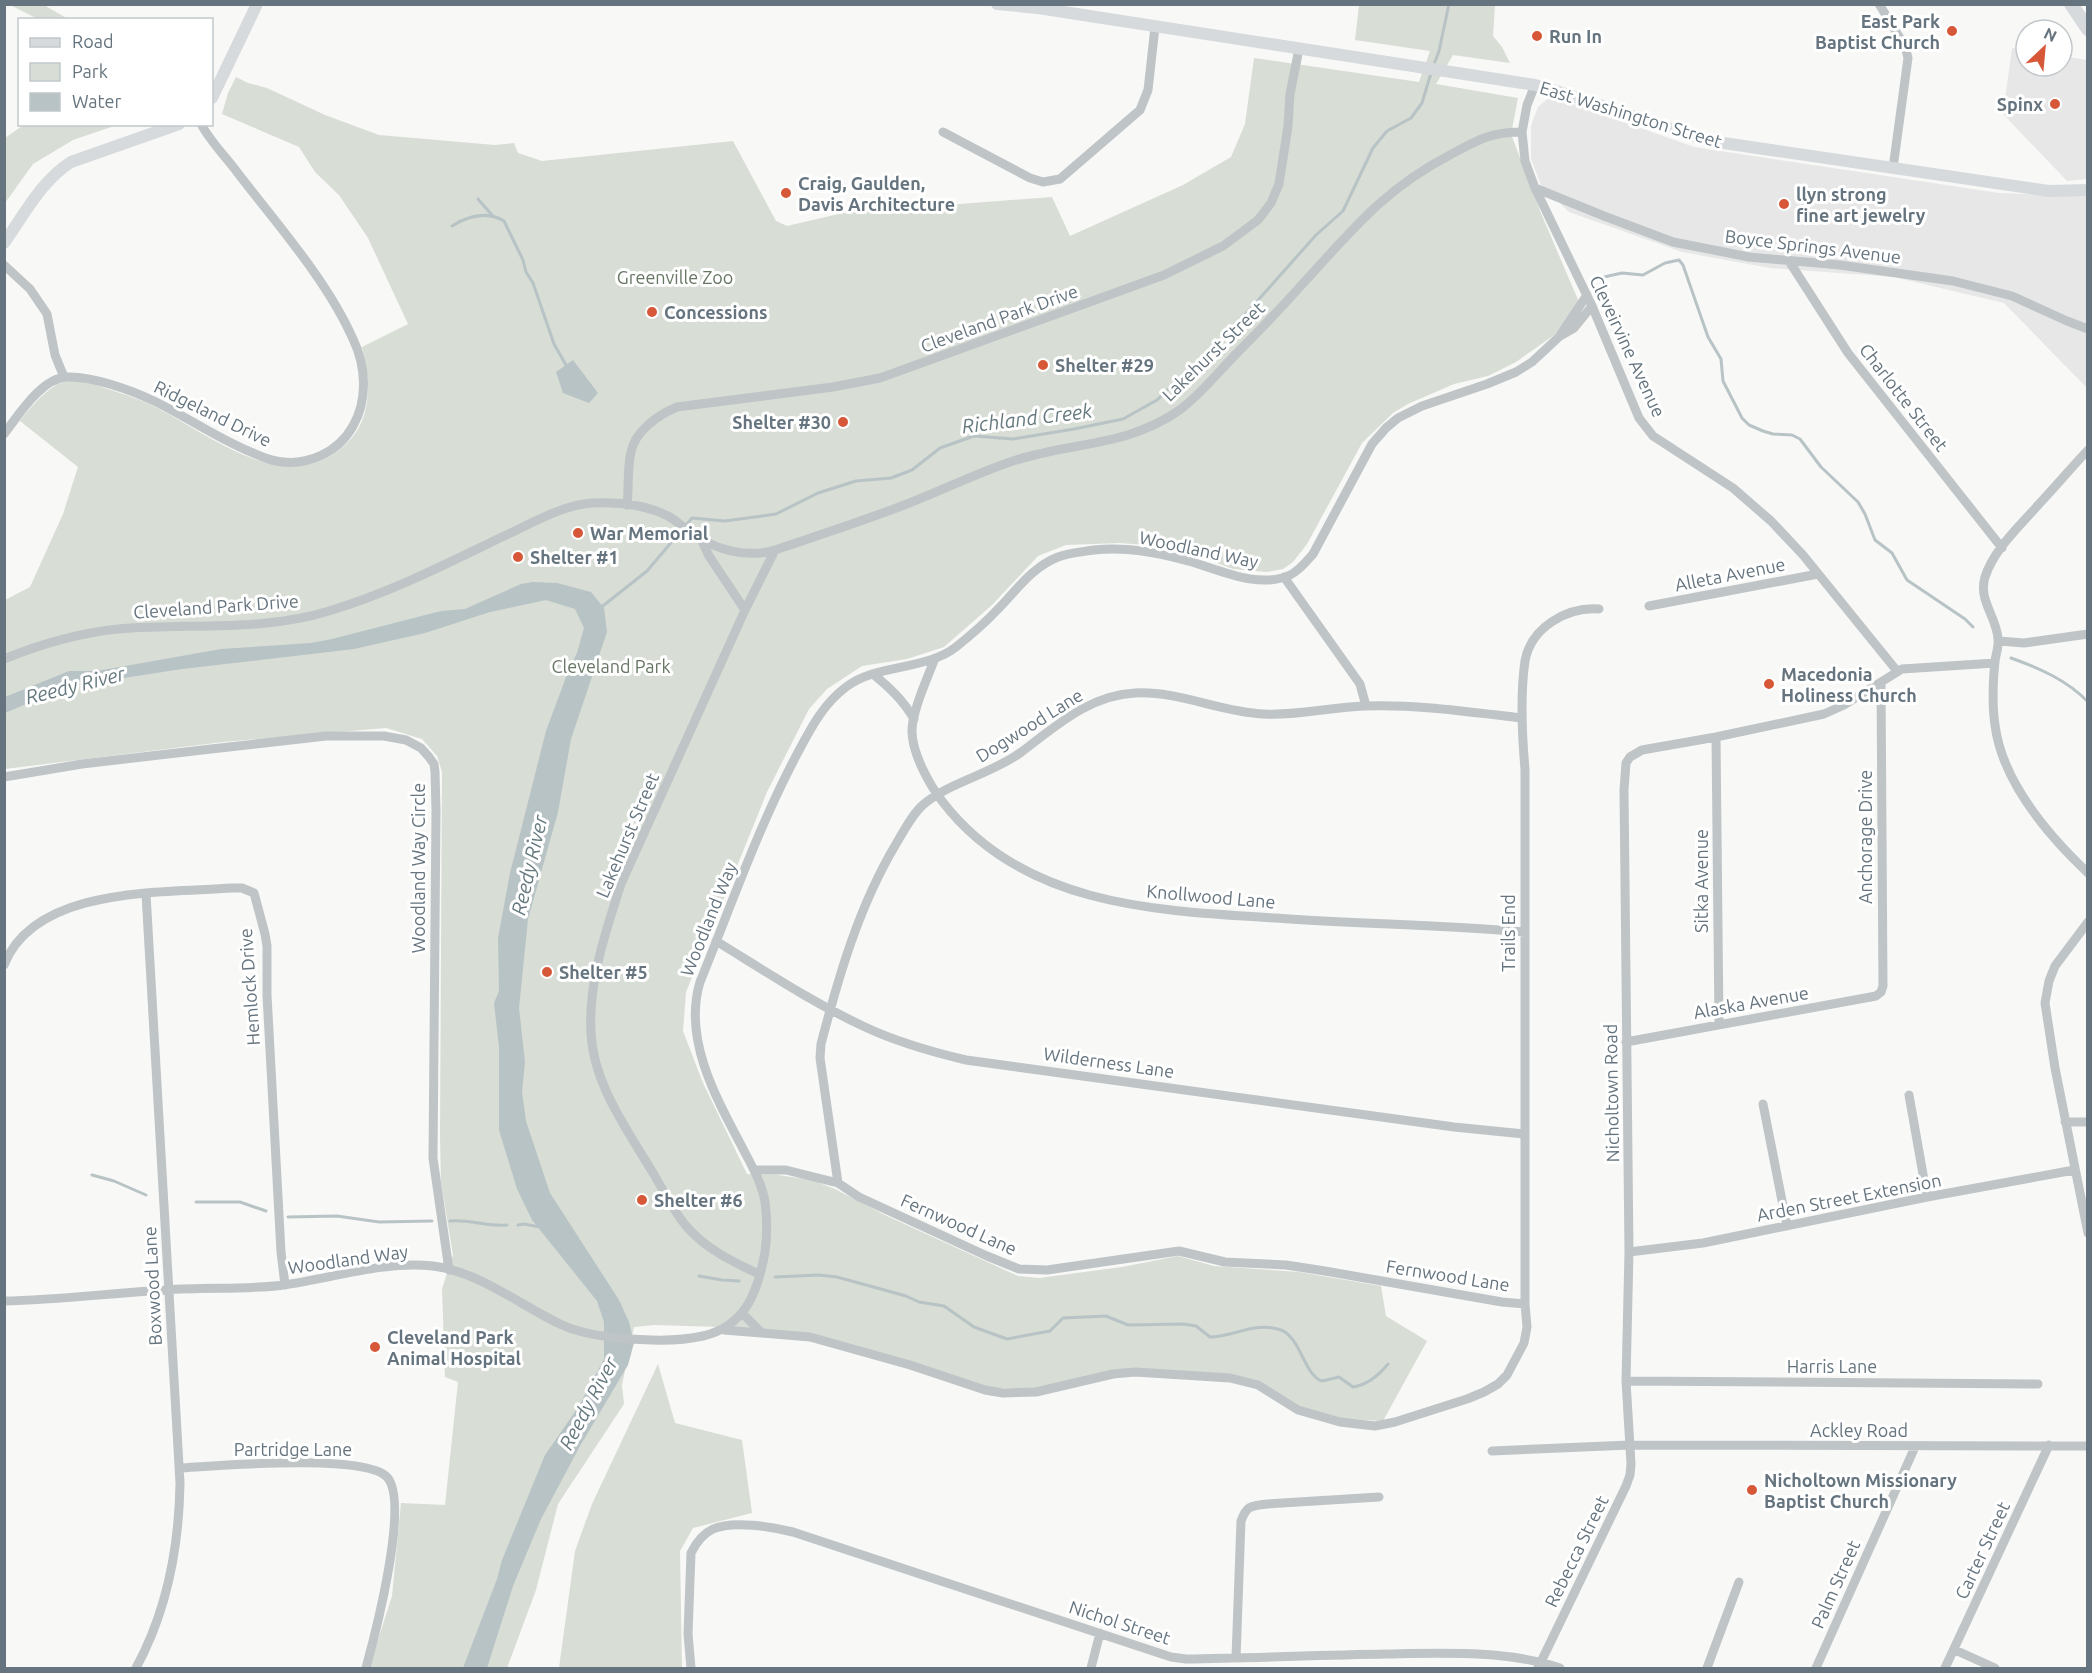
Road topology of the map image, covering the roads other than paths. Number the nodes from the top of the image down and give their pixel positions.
1 (257, 4) edge
2 (997, 4) edge
3 (1879, 4) edge
4 (2071, 4) edge
5 (1038, 6) edge
6 (1155, 27) junction
7 (2088, 29) edge
8 (1299, 49) junction
9 (1535, 85) junction
10 (213, 96) edge
11 (173, 126) edge
12 (203, 126) edge
13 (943, 132) dead end
14 (1522, 132) junction
15 (1893, 168) junction
16 (1535, 188) junction
17 (2088, 190) edge
18 (4, 243) edge
19 (1789, 261) junction
20 (4, 265) edge
21 (1587, 295) junction
22 (1592, 306) junction
23 (2088, 329) edge
24 (1560, 336) junction
25 (64, 377) junction
26 (4, 434) edge
27 (2088, 450) edge
28 (627, 505) junction
29 (697, 536) junction
30 (2002, 548) junction
31 (775, 550) junction
32 (1818, 574) junction
33 (1284, 577) junction
34 (1649, 606) dead end
35 (1599, 609) dead end
36 (745, 610) junction
37 (2088, 634) edge
38 (1999, 641) junction
39 (935, 658) junction
40 (4, 659) edge
41 (1995, 663) junction
42 (1897, 671) junction
43 (873, 674) junction
44 (1881, 683) junction
45 (1366, 706) junction
46 (1522, 718) junction
47 (914, 719) junction
48 (1716, 737) junction
49 (4, 777) edge
50 (937, 794) junction
51 (2088, 873) edge
52 (146, 894) junction
53 (2088, 922) edge
54 (1525, 932) junction
55 (716, 941) junction
56 (4, 964) edge
57 (1881, 992) joint
58 (830, 1010) junction
59 (1719, 1024) junction
60 (1626, 1042) junction
61 (1909, 1095) dead end
62 (1763, 1104) dead end
63 (2065, 1122) junction
64 (2088, 1122) edge
65 (1524, 1134) junction
66 (754, 1170) junction
67 (2074, 1170) junction
68 (838, 1184) junction
69 (1927, 1197) junction
70 (1787, 1226) junction
71 (2088, 1233) edge
72 (1629, 1252) junction
73 (449, 1270) junction
74 (759, 1274) junction
75 (285, 1285) junction
76 (169, 1289) junction
77 (4, 1301) edge
78 (1525, 1304) junction
79 (742, 1313) junction
80 (722, 1330) junction
81 (762, 1333) junction
82 (1626, 1381) junction
83 (2038, 1384) dead end
84 (1630, 1444) junction
85 (2049, 1445) junction
86 (2088, 1446) edge
87 (1915, 1447) junction
88 (1492, 1451) dead end
89 (180, 1468) junction
90 (1379, 1497) dead end
91 (1740, 1582) dead end
92 (1100, 1634) junction
93 (1955, 1650) junction
94 (1236, 1658) junction
95 (1539, 1665) edge
96 (136, 1668) edge
97 (366, 1668) edge
98 (691, 1668) edge
99 (1091, 1668) edge
100 (1560, 1668) edge
101 (1707, 1668) edge
102 (1816, 1668) edge
103 (1945, 1668) edge
104 (1995, 1668) edge

1 - 10 street
2 - 5 street, East Washington Street
3 - 15 street
4 - 7 main road
5 - 6 street, East Washington Street
6 - 8 street, East Washington Street
6 - 13 street
8 - 9 street, East Washington Street
8 - 28 street, Cleveland Park Drive
9 - 14 street, Cleveirvine Avenue
9 - 15 street, East Washington Street
11 - 18 street
12 - 25 street, Ridgeland Drive
14 - 16 street, Cleveirvine Avenue
14 - 31 street, Lakehurst Street
15 - 17 street, East Washington Street
16 - 19 street, Boyce Springs Avenue
16 - 21 street, Cleveirvine Avenue
19 - 23 street, Boyce Springs Avenue
19 - 30 street, Charlotte Street
20 - 25 street
21 - 22 street, Cleveirvine Avenue
21 - 24 street
22 - 24 street
22 - 32 street, Cleveirvine Avenue
24 - 33 street
25 - 26 street
27 - 30 street
28 - 29 street, Cleveland Park Drive
28 - 40 street, Cleveland Park Drive
29 - 31 street, Lakehurst Street
29 - 36 street
30 - 38 street
31 - 36 street, Lakehurst Street
32 - 34 street, Alleta Avenue
32 - 42 street, Cleveirvine Avenue
33 - 39 street, Woodland Way
33 - 45 street
35 - 46 street, Trails End
36 - 74 street, Lakehurst Street
37 - 38 street
38 - 41 street
39 - 43 street, Woodland Way
39 - 47 street, Knollwood Lane
41 - 42 street
41 - 51 street
42 - 44 street
43 - 47 street
43 - 55 street, Woodland Way
44 - 48 street
44 - 57 street, Anchorage Drive
45 - 46 street, Dogwood Lane
45 - 50 street, Dogwood Lane
46 - 54 street, Trails End
47 - 50 street, Knollwood Lane
48 - 59 street, Sitka Avenue
48 - 60 street, Nicholtown Road
49 - 73 street, Woodland Way Circle
50 - 54 street, Knollwood Lane
50 - 58 street, Dogwood Lane
52 - 56 street, Hemlock Drive
52 - 75 street, Hemlock Drive
52 - 76 street, Boxwood Lane
53 - 63 street
54 - 65 street, Trails End
55 - 58 street, Wilderness Lane
55 - 66 street, Woodland Way
57 - 59 street, Alaska Avenue
58 - 65 street, Wilderness Lane
58 - 68 street, Dogwood Lane
59 - 60 street, Alaska Avenue
60 - 72 street, Nicholtown Road
61 - 69 street
62 - 70 street
63 - 64 street
63 - 67 street
65 - 78 street, Trails End
66 - 68 street, Fernwood Lane
66 - 74 street, Woodland Way
67 - 69 street, Arden Street Extension
67 - 71 street
68 - 78 street, Fernwood Lane
69 - 70 street, Arden Street Extension
70 - 72 street, Arden Street Extension
72 - 82 street, Nicholtown Road
73 - 75 street, Woodland Way
73 - 80 street, Woodland Way
74 - 79 street, Woodland Way
75 - 76 street, Woodland Way
76 - 77 street, Woodland Way
76 - 89 street, Boxwood Lane
78 - 81 street, Fernwood Lane
79 - 80 street, Woodland Way
79 - 81 street
80 - 81 street, Fernwood Lane
82 - 83 street, Harris Lane
82 - 84 street, Nicholtown Road
84 - 87 street, Ackley Road
84 - 88 street, Ackley Road
84 - 95 street, Rebecca Street
85 - 86 street, Ackley Road
85 - 87 street, Ackley Road
85 - 93 street, Carter Street
87 - 102 street, Palm Street
89 - 96 street, Boxwood Lane
89 - 97 street, Partridge Lane
90 - 94 street
91 - 101 street
92 - 94 street, Nichol Street
92 - 98 street, Nichol Street
92 - 99 street
93 - 103 street, Carter Street
93 - 104 street
94 - 95 street, Nichol Street
95 - 100 street, Nichol Street

